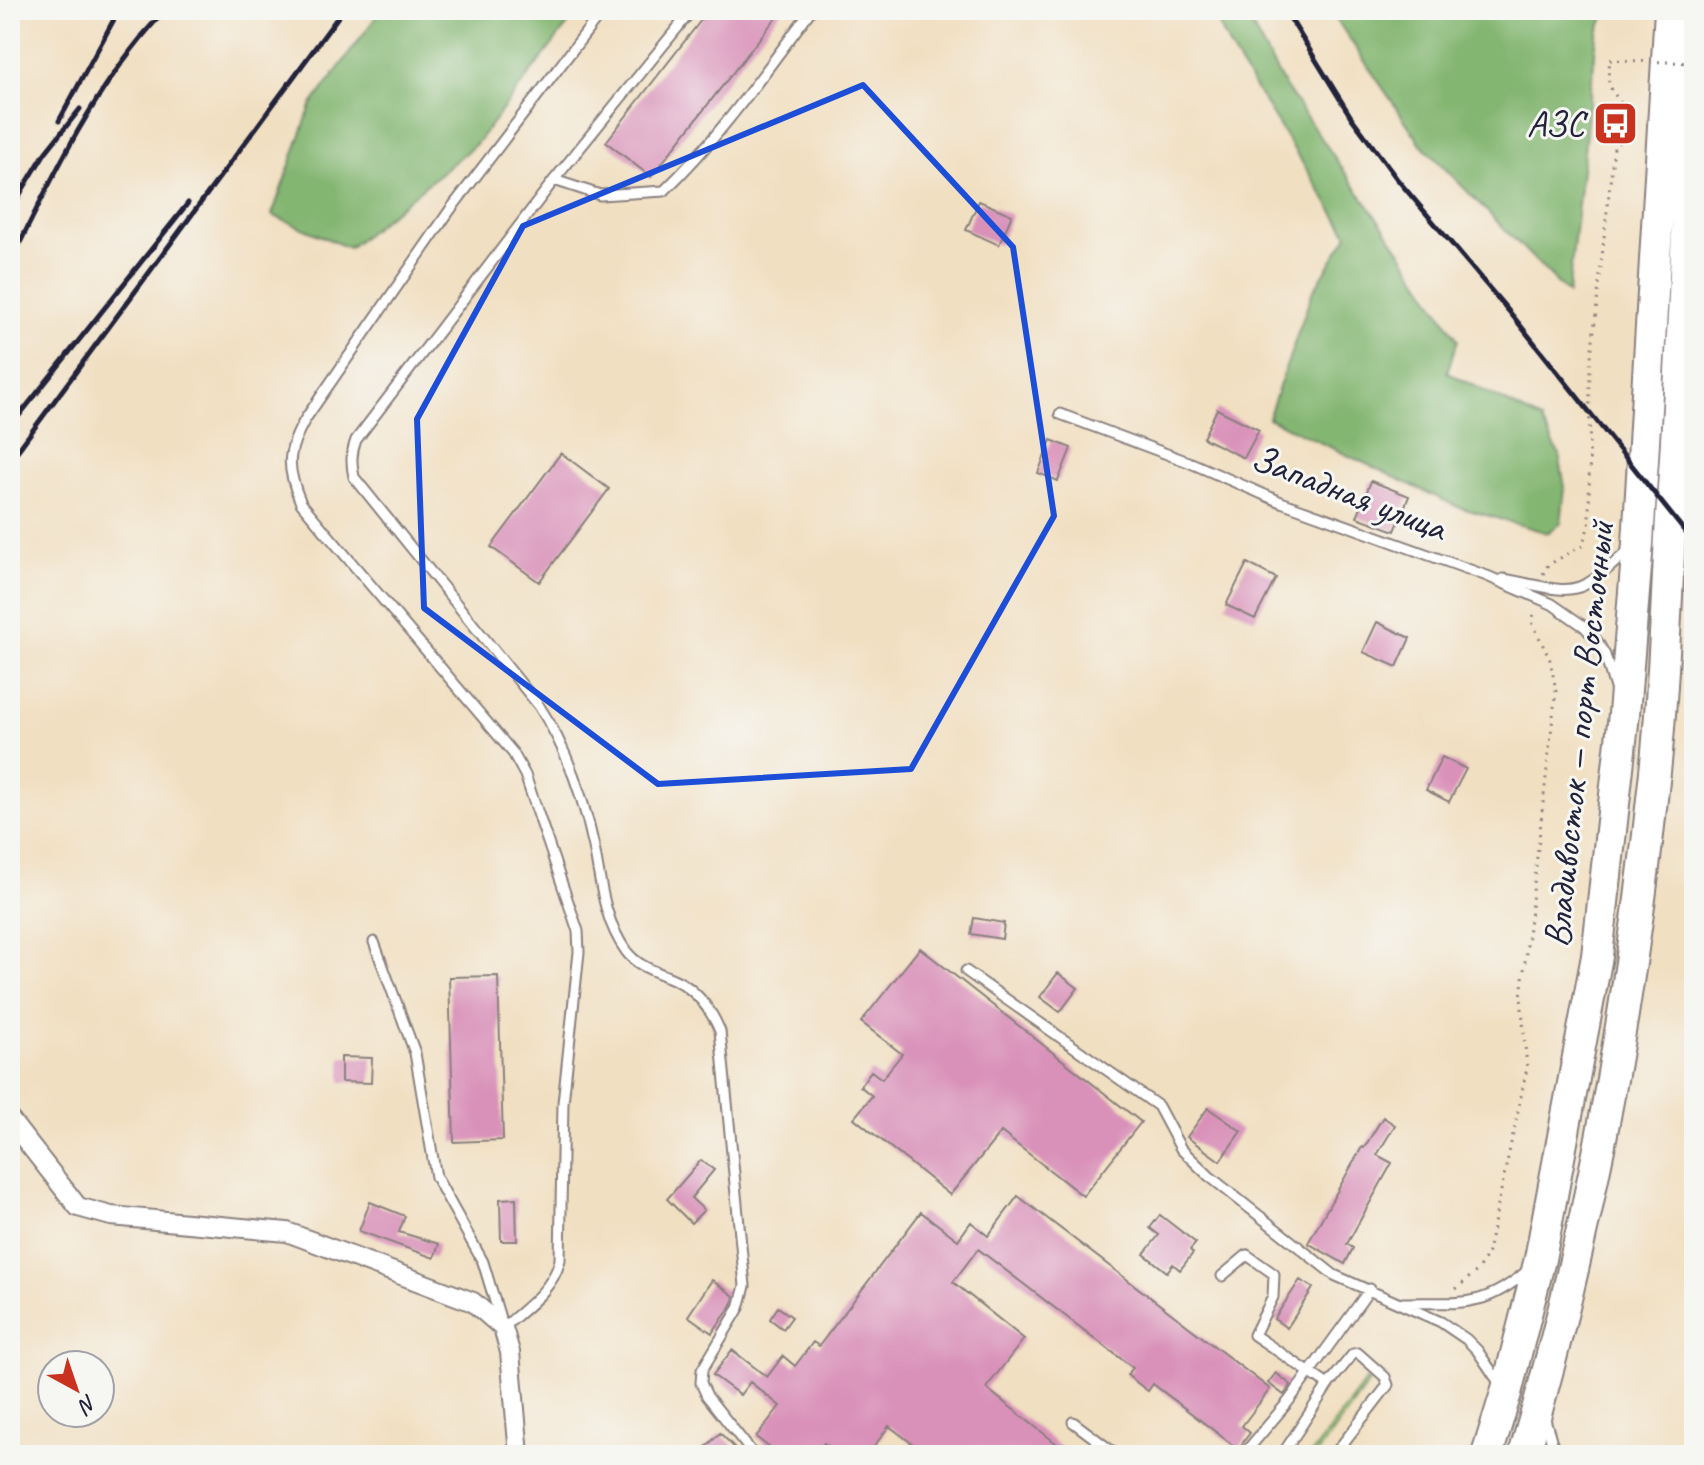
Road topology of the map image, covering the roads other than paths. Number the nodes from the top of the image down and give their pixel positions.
1 (603, 10) edge
2 (692, 10) edge
3 (811, 10) edge
4 (1670, 10) edge
5 (1694, 26) edge
6 (554, 180) junction
7 (1691, 228) edge
8 (1694, 358) edge
9 (1679, 395) junction
10 (1060, 414) dead end
11 (1638, 543) junction
12 (1487, 576) junction
13 (1624, 714) junction
14 (374, 942) dead end
15 (966, 971) dead end
16 (10, 1120) edge
17 (1540, 1259) junction
18 (1222, 1276) dead end
19 (1370, 1289) junction
20 (1399, 1303) junction
21 (503, 1328) junction
22 (1310, 1372) junction
23 (1328, 1385) junction
24 (1506, 1393) junction
25 (1540, 1402) junction
26 (1073, 1422) dead end
27 (519, 1455) edge
28 (754, 1455) edge
29 (1117, 1455) edge
30 (1243, 1455) edge
31 (1282, 1455) edge
32 (1334, 1455) edge
33 (1487, 1455) edge
34 (1524, 1455) edge
35 (1562, 1455) edge

1 - 21 lane
2 - 6 lane
3 - 6 lane
4 - 11 highway, Владивосток — порт Восточный
5 - 7 highway, Владивосток — порт Восточный
6 - 28 lane
7 - 9 highway, Владивосток — порт Восточный
8 - 9 lane
9 - 25 highway, Владивосток — порт Восточный
10 - 12 lane, Западная улица
11 - 12 lane, Западная улица
11 - 13 highway, Владивосток — порт Восточный
12 - 13 lane, Западная улица
13 - 17 highway, Владивосток — порт Восточный
14 - 21 lane
15 - 19 lane
16 - 21 street
17 - 20 lane
17 - 24 highway, Владивосток — порт Восточный
18 - 22 lane
19 - 20 lane
19 - 22 lane
20 - 24 lane
21 - 27 street
22 - 23 lane
22 - 30 lane
23 - 31 lane
23 - 32 lane
24 - 33 highway, Владивосток — порт Восточный
25 - 34 highway, Владивосток — порт Восточный
25 - 35 lane
26 - 29 lane

